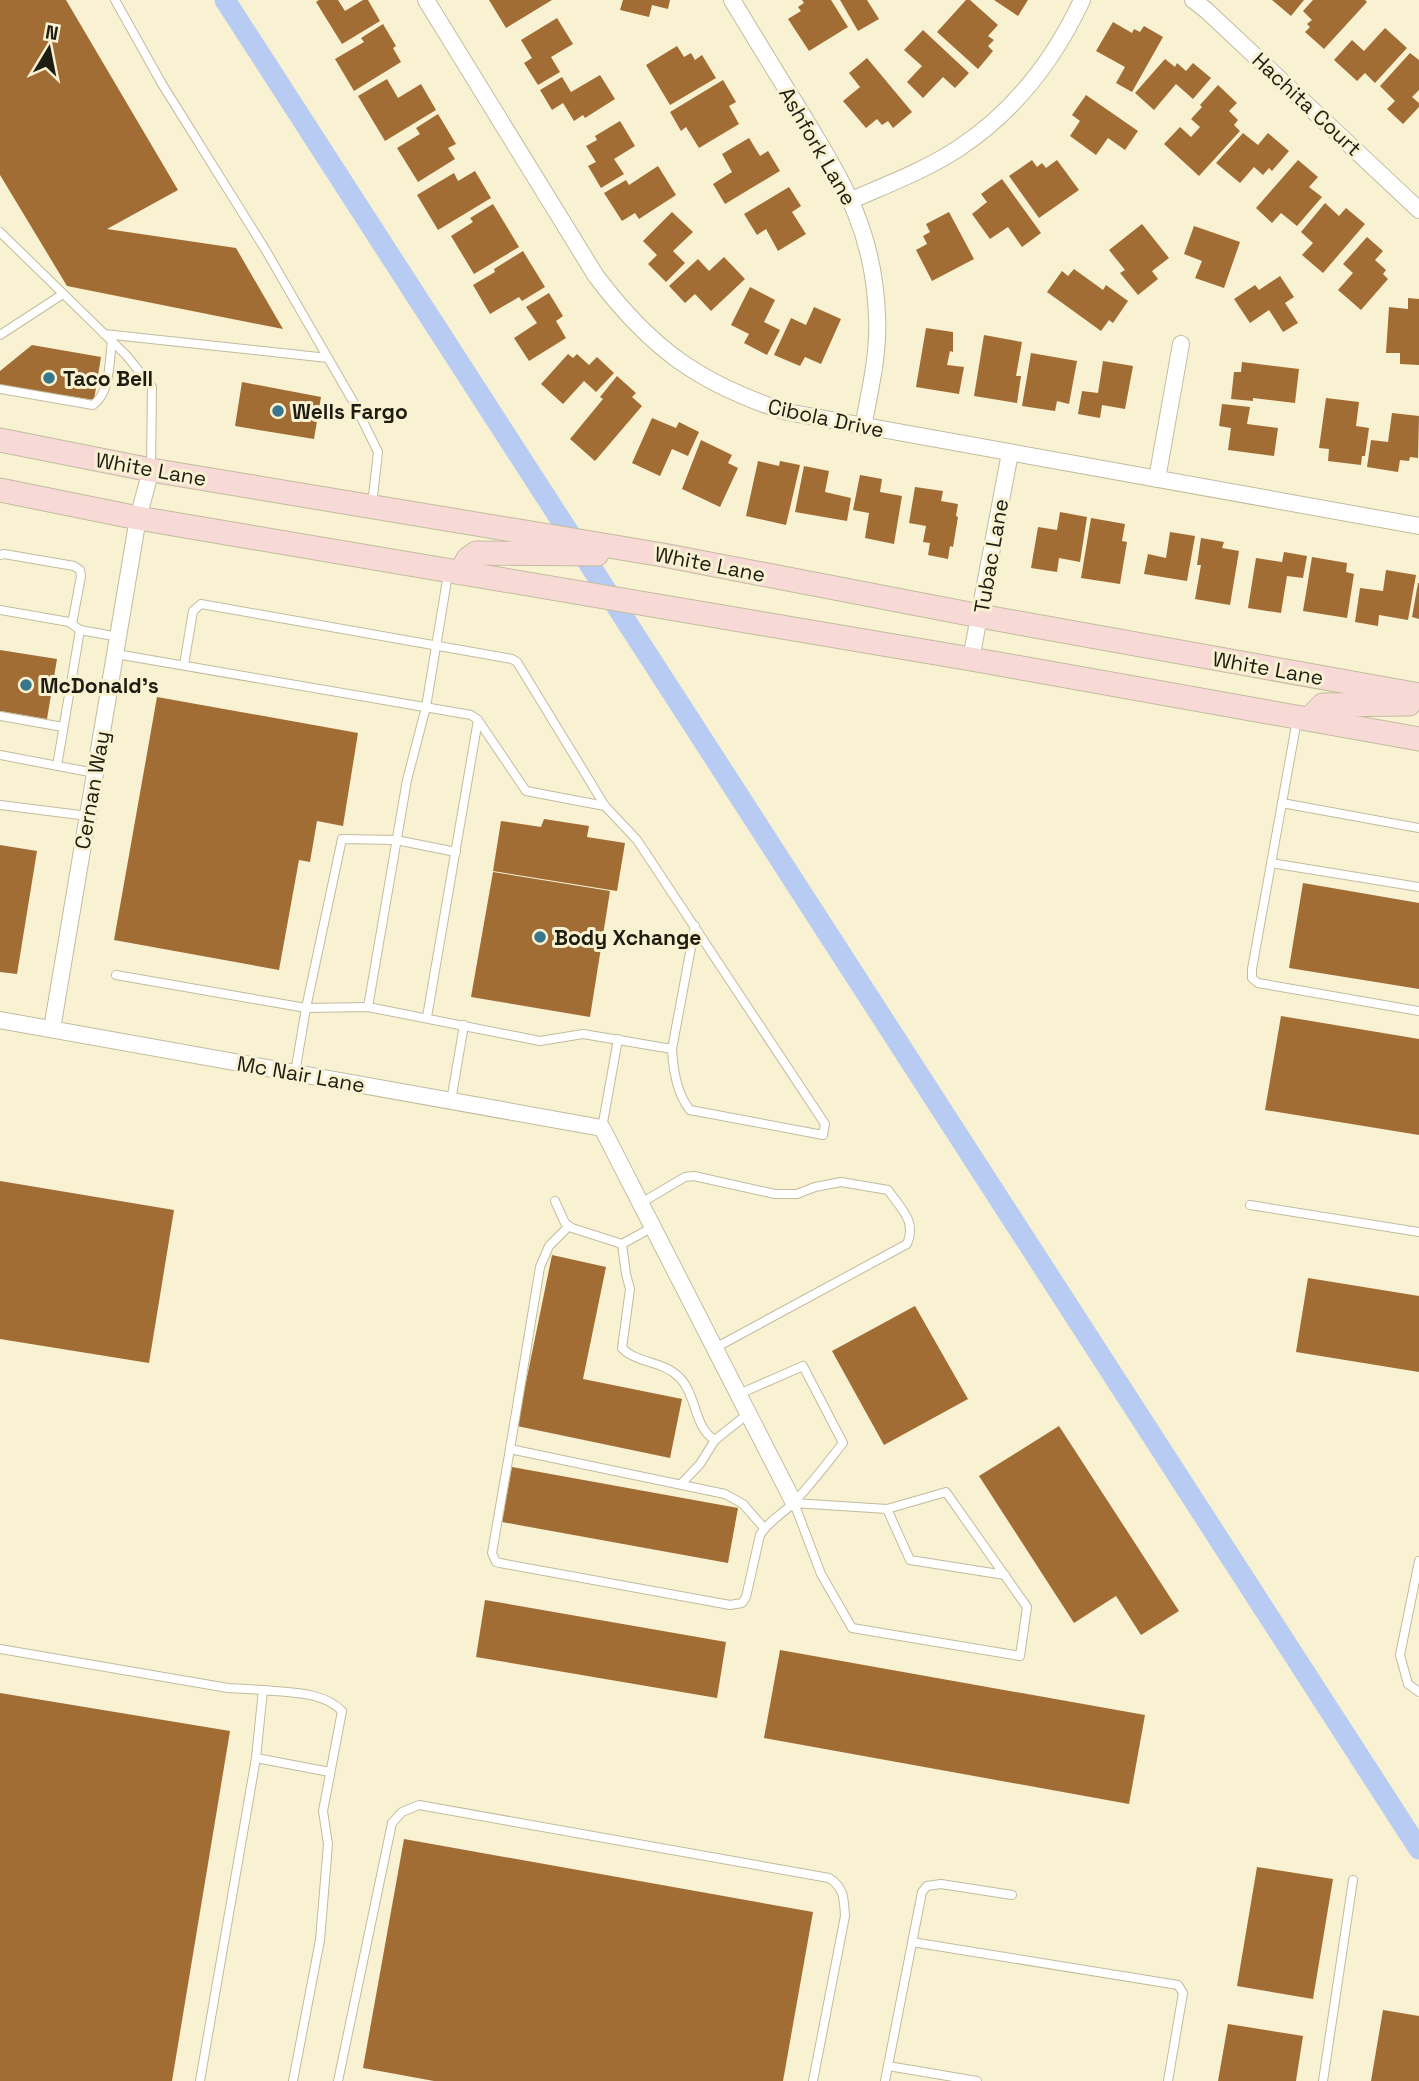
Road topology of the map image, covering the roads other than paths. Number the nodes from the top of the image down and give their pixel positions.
1 (114, 0) edge
2 (426, 0) edge
3 (732, 0) edge
4 (1082, 0) edge
5 (1193, 0) edge
6 (852, 200) junction
7 (1419, 210) edge
8 (0, 232) edge
9 (63, 294) junction
10 (104, 334) junction
11 (0, 335) edge
12 (112, 341) junction
13 (1181, 344) dead end
14 (328, 358) junction
15 (0, 389) edge
16 (863, 427) junction
17 (0, 440) edge
18 (1010, 453) junction
19 (151, 470) junction
20 (1157, 479) junction
21 (0, 491) edge
22 (372, 505) junction
23 (138, 518) junction
24 (1419, 526) edge
25 (0, 555) edge
26 (663, 555) junction
27 (454, 572) junction
28 (0, 610) edge
29 (980, 617) junction
30 (72, 624) junction
31 (80, 630) junction
32 (119, 637) junction
33 (436, 647) junction
34 (116, 654) junction
35 (971, 659) junction
36 (184, 666) junction
37 (1419, 695) edge
38 (1419, 704) edge
39 (426, 707) junction
40 (0, 716) edge
41 (1303, 718) junction
42 (478, 720) junction
43 (63, 727) junction
44 (1419, 739) edge
45 (0, 755) edge
46 (57, 766) junction
47 (95, 773) junction
48 (1282, 803) junction
49 (0, 805) edge
50 (605, 806) junction
51 (88, 816) junction
52 (1419, 828) edge
53 (396, 840) junction
54 (456, 852) junction
55 (1271, 863) junction
56 (1419, 887) edge
57 (695, 926) junction
58 (116, 975) dead end
59 (306, 1007) junction
60 (368, 1007) junction
61 (1419, 1011) edge
62 (427, 1017) junction
63 (0, 1020) edge
64 (464, 1025) junction
65 (52, 1029) junction
66 (618, 1039) junction
67 (672, 1049) junction
68 (295, 1073) junction
69 (451, 1101) junction
70 (602, 1128) junction
71 (555, 1201) dead end
72 (641, 1203) junction
73 (1250, 1205) dead end
74 (569, 1226) junction
75 (653, 1227) junction
76 (1419, 1232) edge
77 (622, 1244) junction
78 (715, 1348) junction
79 (739, 1394) junction
80 (749, 1413) junction
81 (715, 1440) junction
82 (510, 1449) junction
83 (681, 1484) junction
84 (794, 1503) junction
85 (887, 1509) junction
86 (764, 1528) junction
87 (1419, 1561) edge
88 (1005, 1575) junction
89 (0, 1649) edge
90 (263, 1690) junction
91 (1419, 1692) edge
92 (256, 1758) junction
93 (330, 1772) junction
94 (1353, 1880) dead end
95 (1012, 1895) dead end
96 (912, 1942) junction
97 (888, 2066) junction
98 (200, 2081) edge
99 (293, 2081) edge
100 (338, 2081) edge
101 (813, 2081) edge
102 (885, 2081) edge
103 (977, 2081) edge
104 (1168, 2081) edge
105 (1323, 2081) edge

1 - 14 lane
2 - 16 street, Cibola Drive
3 - 6 street, Ashfork Lane
4 - 6 street
5 - 7 street, Hachita Court
6 - 16 street, Ashfork Lane
8 - 9 lane
9 - 10 lane
9 - 11 lane
10 - 12 lane
10 - 14 lane
12 - 15 lane
12 - 19 lane
13 - 20 street
14 - 22 lane
16 - 18 street, Cibola Drive
17 - 19 main road, White Lane
18 - 20 street, Cibola Drive
18 - 29 street, Tubac Lane
19 - 22 main road, White Lane
19 - 23 street, Cernan Way
20 - 24 street, Cibola Drive
21 - 23 main road, White Lane
22 - 26 main road, White Lane
23 - 27 main road, White Lane
23 - 32 street, Cernan Way
25 - 30 lane
26 - 27 main road
26 - 29 main road, White Lane
27 - 33 lane
27 - 35 main road, White Lane
28 - 30 lane
29 - 35 street, Tubac Lane
29 - 37 main road, White Lane
30 - 31 lane
31 - 32 lane
31 - 43 lane
32 - 34 street, Cernan Way
33 - 36 lane
33 - 39 lane
33 - 50 lane
34 - 36 lane
34 - 47 street, Cernan Way
35 - 41 main road, White Lane
36 - 39 lane
38 - 41 main road
39 - 42 lane
39 - 53 lane
40 - 43 lane
41 - 44 main road, White Lane
41 - 48 lane
42 - 50 lane
42 - 54 lane
43 - 46 lane
45 - 46 lane
46 - 47 lane
47 - 51 street, Cernan Way
48 - 52 lane
48 - 55 lane
49 - 51 lane
50 - 57 lane
51 - 65 street, Cernan Way
53 - 54 lane
53 - 59 lane
53 - 60 lane
54 - 62 lane
55 - 56 lane
55 - 61 lane
57 - 67 lane
57 - 67 lane
58 - 59 lane
59 - 60 lane
59 - 68 lane
60 - 62 lane
62 - 64 lane
63 - 65 street, Mc Nair Lane
64 - 66 lane
64 - 69 lane
65 - 68 street, Mc Nair Lane
66 - 67 lane
66 - 70 lane
68 - 69 street, Mc Nair Lane
69 - 70 street, Mc Nair Lane
70 - 72 street
71 - 74 lane
72 - 75 street
72 - 78 lane
73 - 76 lane
74 - 77 lane
74 - 82 lane
75 - 77 lane
75 - 78 street
77 - 81 lane
78 - 79 street
79 - 80 street
79 - 84 lane
80 - 81 lane
80 - 84 street
81 - 83 lane
82 - 83 lane
82 - 86 lane
83 - 86 lane
84 - 85 lane
84 - 86 lane
84 - 88 lane
85 - 88 lane
85 - 88 lane
87 - 91 lane
89 - 90 lane
90 - 92 lane
90 - 93 lane
92 - 93 lane
92 - 98 lane
93 - 99 lane
94 - 105 lane
95 - 96 lane
96 - 97 lane
96 - 104 lane
97 - 102 lane
97 - 103 lane
100 - 101 lane

